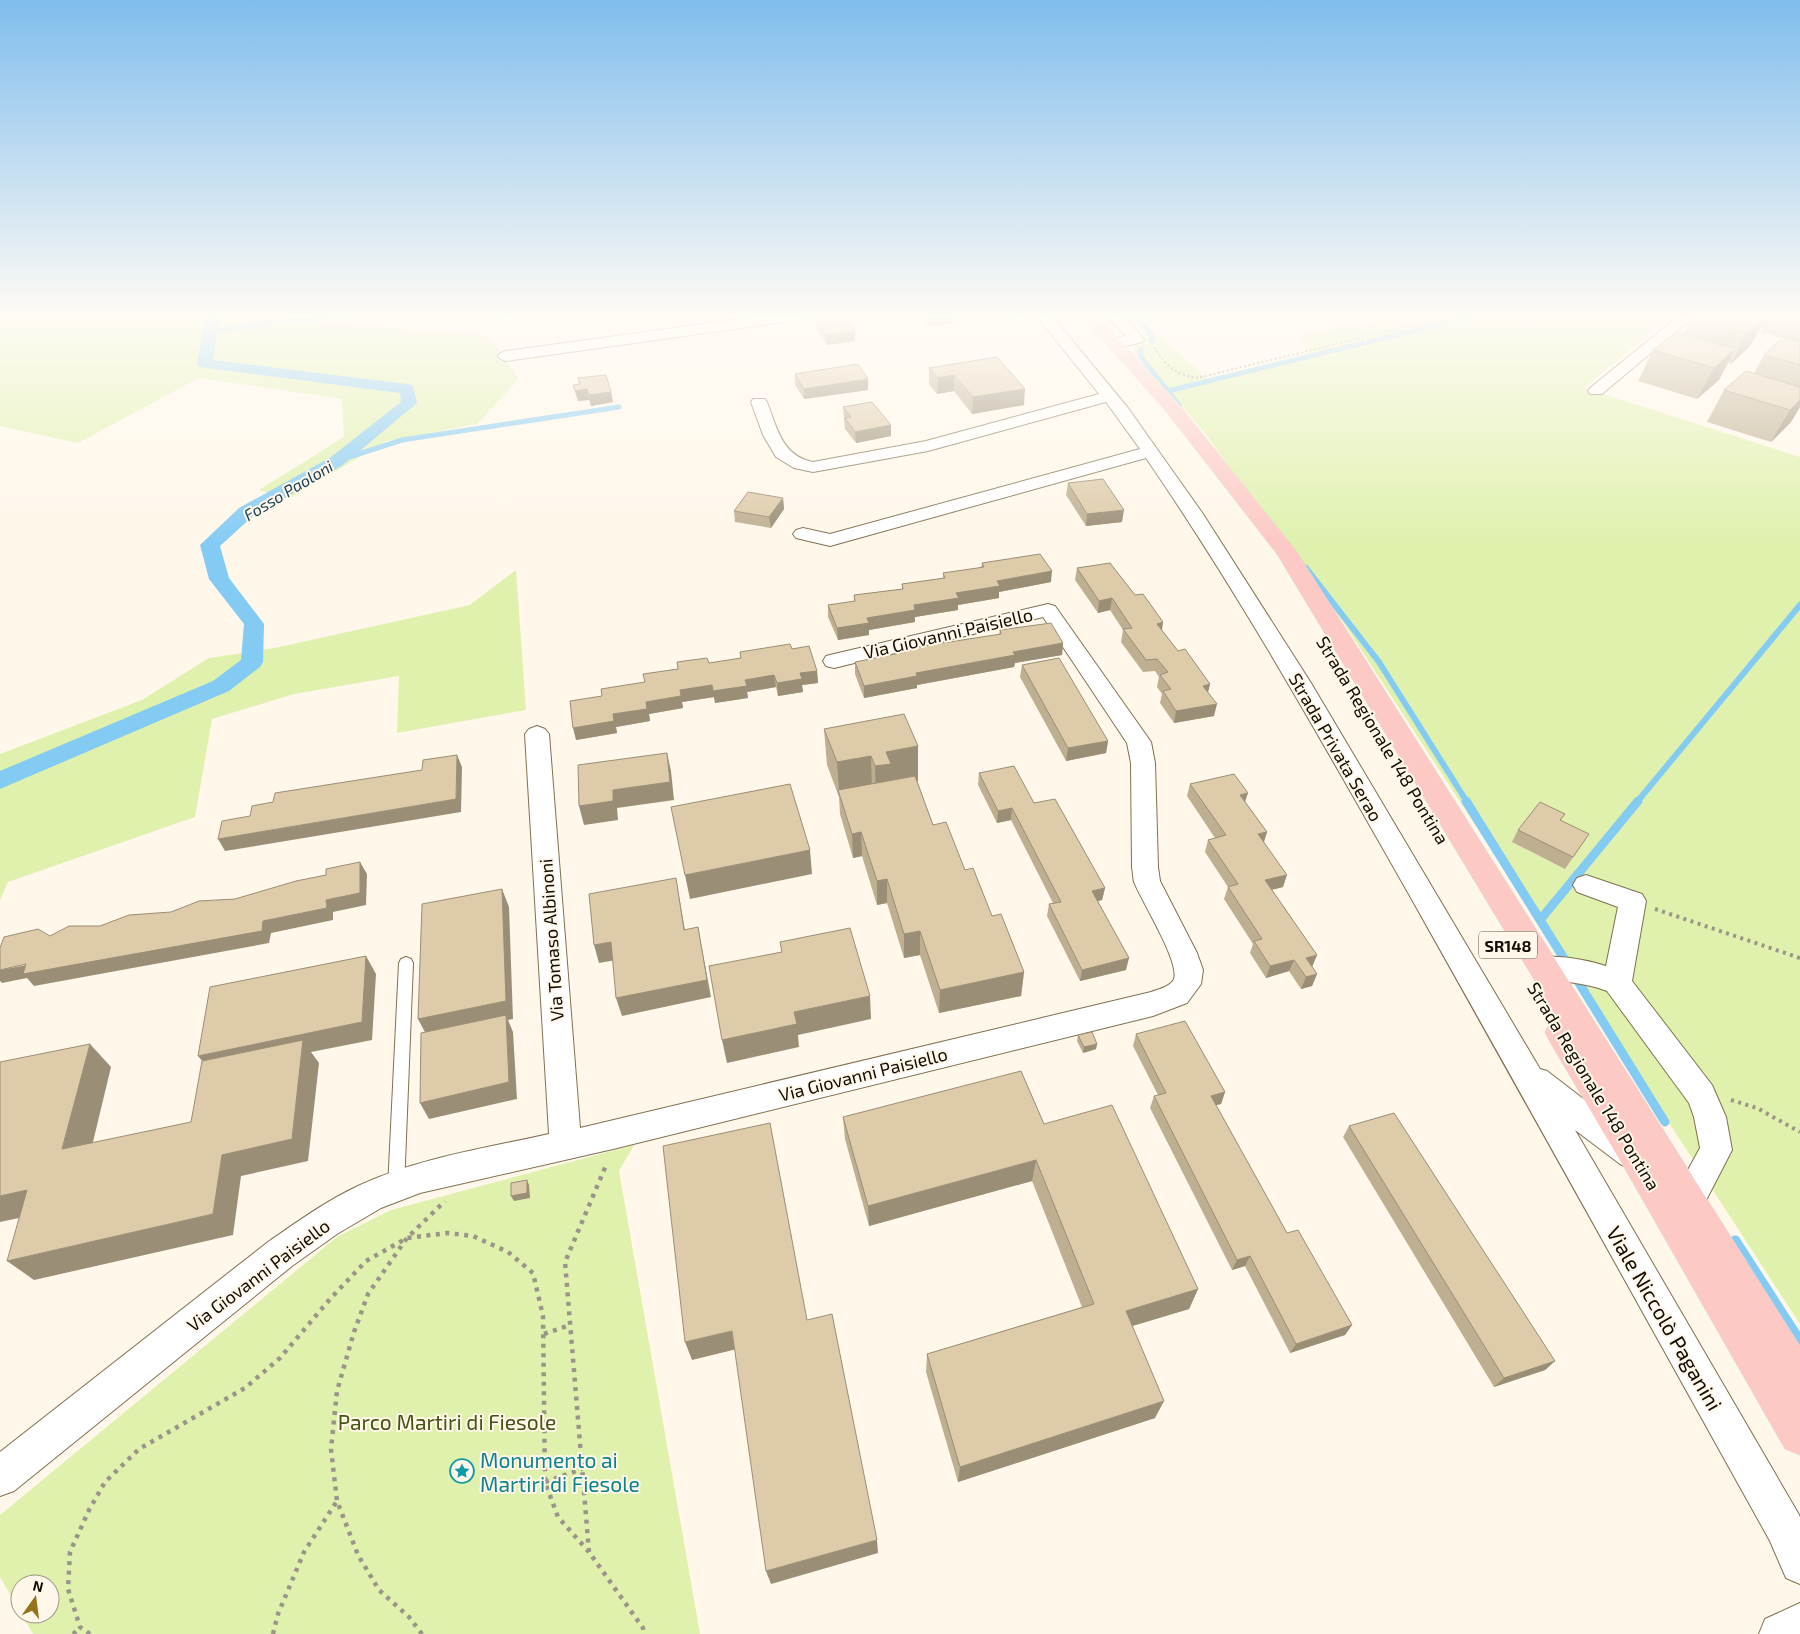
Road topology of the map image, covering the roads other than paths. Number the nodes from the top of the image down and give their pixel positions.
1 (1106, 391) edge
2 (1158, 391) edge
3 (1110, 396) junction
4 (759, 402) dead end
5 (1150, 452) junction
6 (1211, 459) junction
7 (802, 534) dead end
8 (834, 661) dead end
9 (536, 734) dead end
10 (1586, 885) dead end
11 (406, 963) dead end
12 (1544, 967) junction
13 (1606, 979) junction
14 (1526, 1073) junction
15 (566, 1146) junction
16 (1641, 1162) junction
17 (396, 1188) junction
18 (1688, 1201) junction
19 (1800, 1383) edge
20 (1800, 1434) edge
21 (3, 1468) edge
22 (1800, 1564) edge
23 (1800, 1624) edge
24 (1780, 1634) edge

1 - 3 street, Strada Privata Serao
2 - 6 main road, Strada Regionale 148 Pontina / SR148
3 - 4 street
3 - 5 street, Strada Privata Serao
5 - 7 street
5 - 14 street, Strada Privata Serao
6 - 12 main road, Strada Regionale 148 Pontina / SR148
6 - 16 main road, Strada Regionale 148 Pontina / SR148
8 - 15 street, Via Giovanni Paisiello
9 - 15 street, Via Tomaso Albinoni
10 - 13 street
11 - 17 lane
12 - 13 street, Strada Regionale 148 Pontina
12 - 18 main road, Strada Regionale 148 Pontina / SR148
13 - 18 street
14 - 16 street, Strada Privata Serao
14 - 22 street, Viale Niccolò Paganini
15 - 17 street, Via Giovanni Paisiello
16 - 20 main road, Strada Regionale 148 Pontina / SR148
17 - 21 street, Via Giovanni Paisiello
18 - 19 main road, Strada Regionale 148 Pontina / SR148
23 - 24 street

